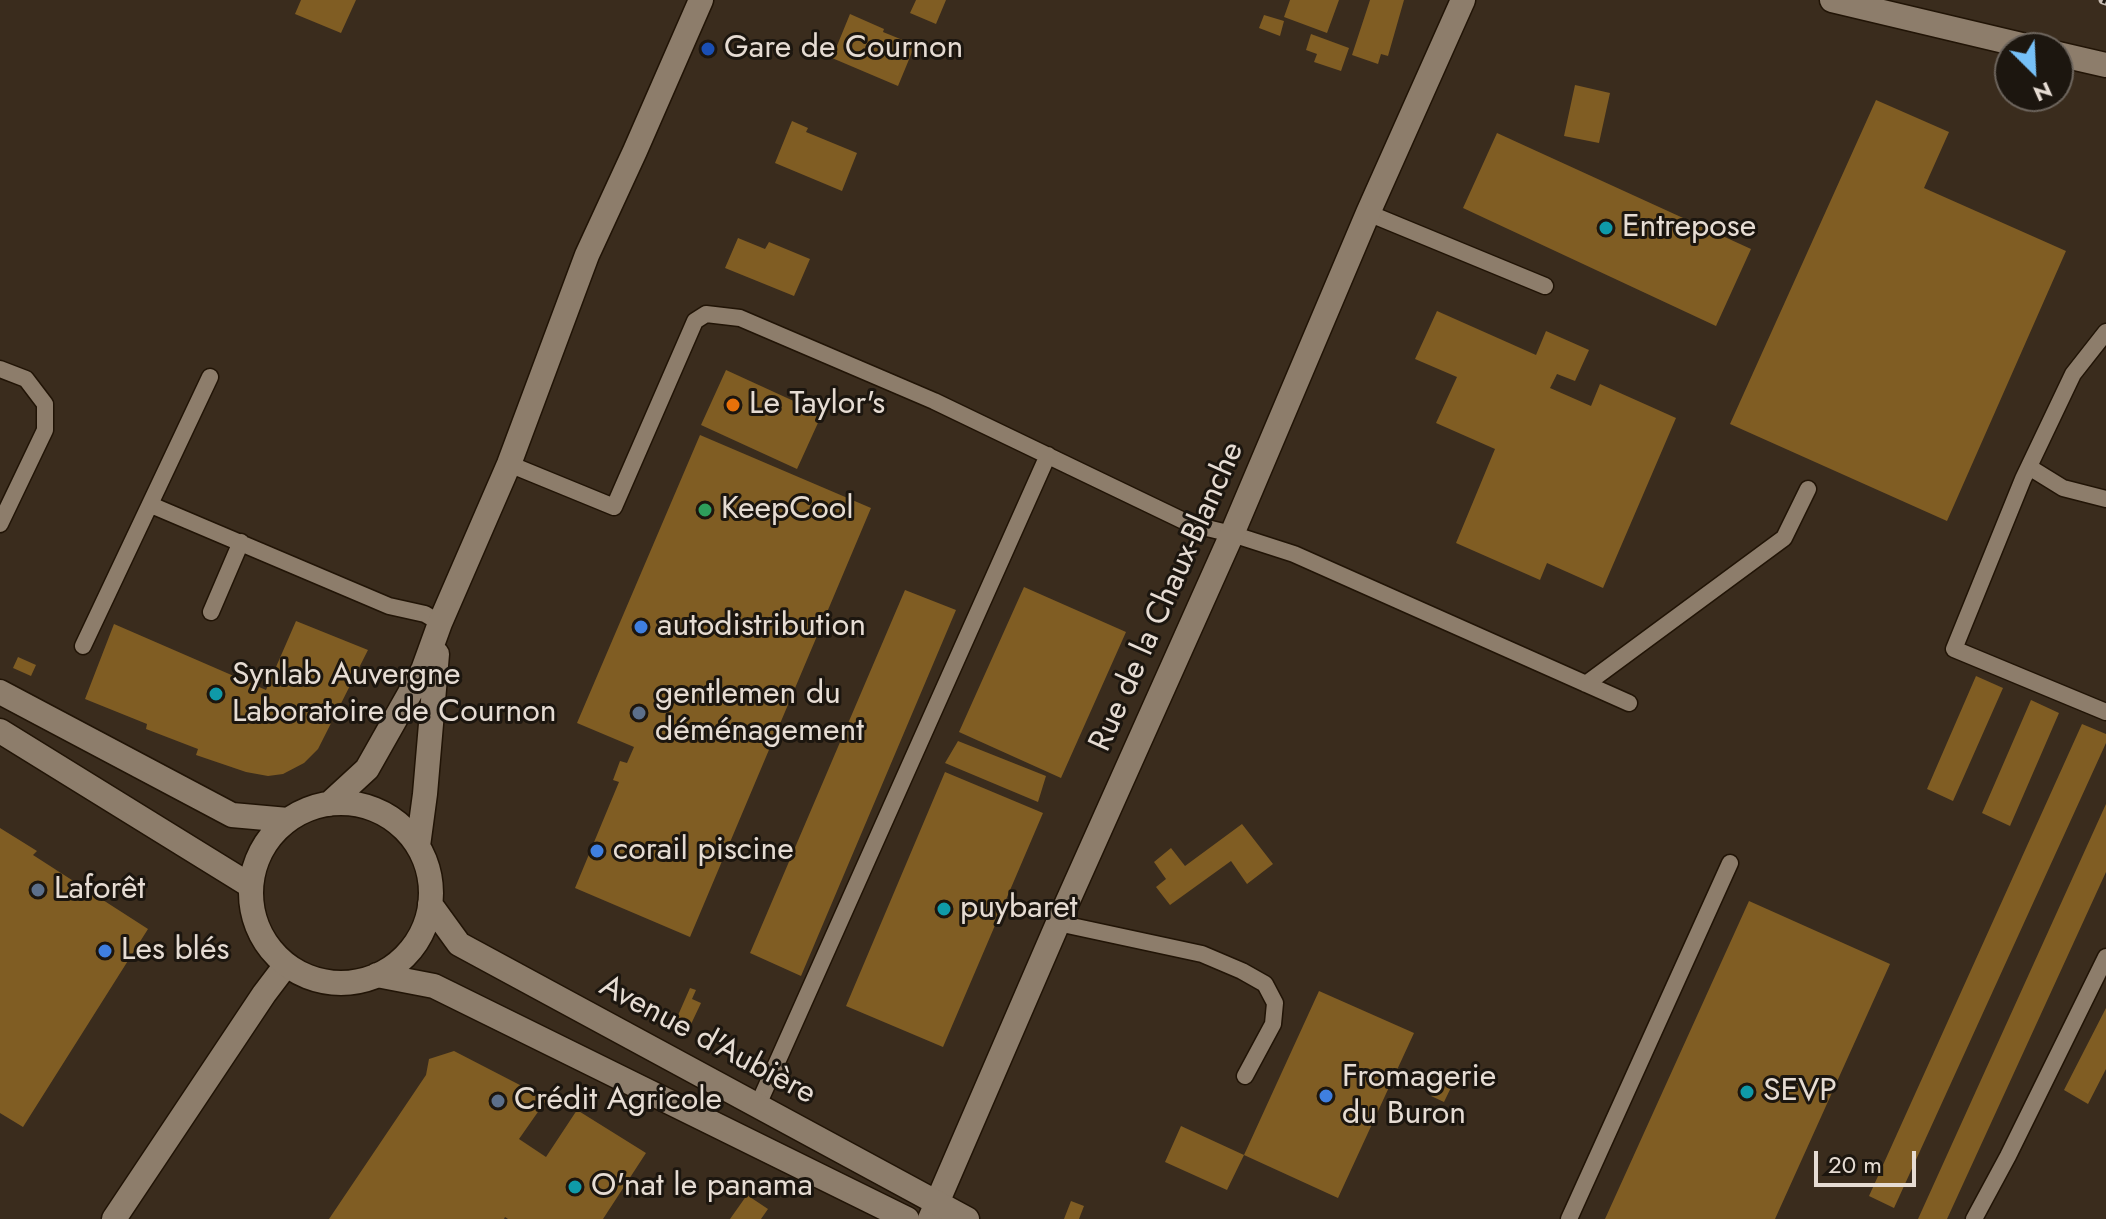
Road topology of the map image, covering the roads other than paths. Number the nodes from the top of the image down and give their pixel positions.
1 (701, 0) edge
2 (1463, 0) edge
3 (1832, 0) edge
4 (1994, 38) edge
5 (2074, 58) edge
6 (2106, 65) edge
7 (1368, 213) junction
8 (1545, 286) dead end
9 (2106, 332) edge
10 (0, 369) edge
11 (210, 377) dead end
12 (1048, 455) junction
13 (509, 464) junction
14 (2029, 467) junction
15 (1808, 489) dead end
16 (2106, 499) edge
17 (151, 505) junction
18 (0, 524) edge
19 (1232, 534) junction
20 (241, 542) junction
21 (211, 612) dead end
22 (440, 623) junction
23 (83, 646) dead end
24 (1586, 684) junction
25 (0, 692) edge
26 (1629, 703) dead end
27 (2106, 712) edge
28 (0, 731) edge
29 (329, 804) junction
30 (288, 820) junction
31 (418, 846) junction
32 (1730, 863) dead end
33 (251, 886) junction
34 (430, 904) junction
35 (1058, 923) junction
36 (2106, 957) edge
37 (286, 965) junction
38 (377, 975) junction
39 (1245, 1076) dead end
40 (758, 1105) junction
41 (934, 1211) edge
42 (114, 1219) edge
43 (907, 1219) edge
44 (967, 1219) edge
45 (1569, 1219) edge
46 (1974, 1219) edge

1 - 13 main road
2 - 7 main road, Rue de la Chaux-Blanche
3 - 4 main road
5 - 6 main road
7 - 8 lane
7 - 19 main road, Rue de la Chaux-Blanche
9 - 14 lane
10 - 18 lane
11 - 17 lane
12 - 13 lane
12 - 19 lane
12 - 40 lane
13 - 22 main road
14 - 16 lane
14 - 27 lane
15 - 24 lane
17 - 20 lane
17 - 23 lane
19 - 24 lane
19 - 35 main road, Rue de la Chaux-Blanche
20 - 21 lane
20 - 22 lane
22 - 29 main road
22 - 31 main road
24 - 26 lane
25 - 30 main road
28 - 33 main road
29 - 30 main road
29 - 31 main road
30 - 33 main road
31 - 34 main road
32 - 45 lane
33 - 37 main road
34 - 38 main road
34 - 40 main road, Avenue d'Aubière
35 - 39 lane
35 - 41 main road, Rue de la Chaux-Blanche
36 - 46 lane
37 - 38 main road
37 - 42 main road
38 - 43 main road
40 - 41 main road, Avenue d'Aubière
41 - 44 main road, Avenue d'Aubière

